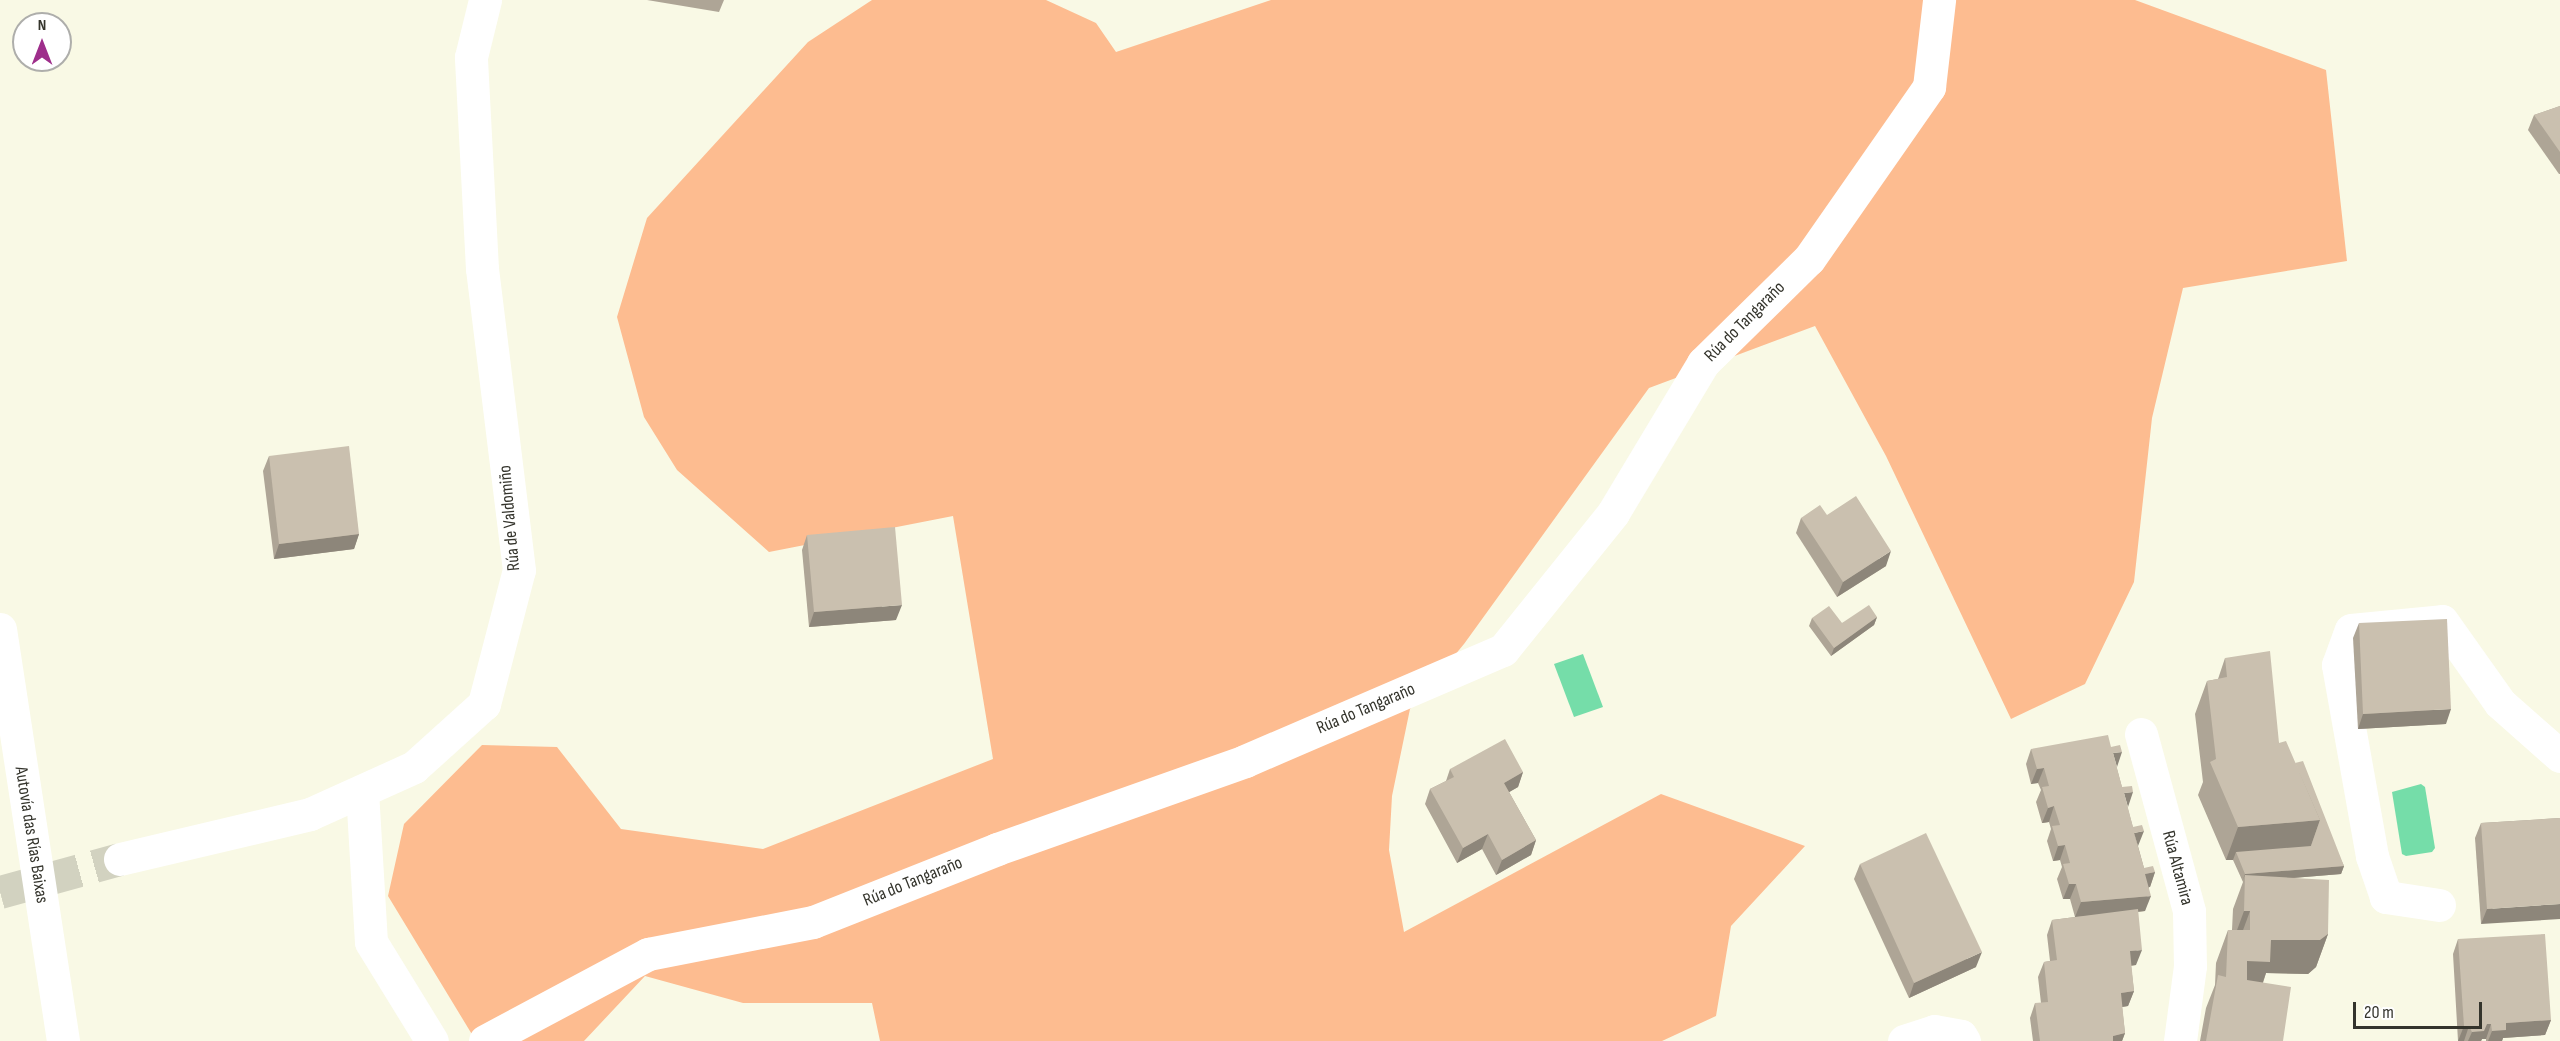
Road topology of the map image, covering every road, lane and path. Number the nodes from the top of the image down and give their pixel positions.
1 (485, 0) edge
2 (1939, 0) edge
3 (0, 629) edge
4 (2140, 734) dead end
5 (2560, 756) edge
6 (362, 791) junction
7 (120, 859) tunnel mouth
8 (2439, 905) dead end
9 (63, 1041) edge
10 (432, 1041) edge
11 (485, 1041) edge
12 (1904, 1041) edge
13 (1964, 1041) edge
14 (2180, 1041) edge

1 - 6 main road, Rúa de Valdomiño
2 - 11 main road, Rúa do Tangaraño
3 - 9 main road, Autovía das Rías Baixas
4 - 14 main road, Rúa Altamira
5 - 8 main road
6 - 7 main road, Rúa de Valdomiño
6 - 10 main road
12 - 13 main road

